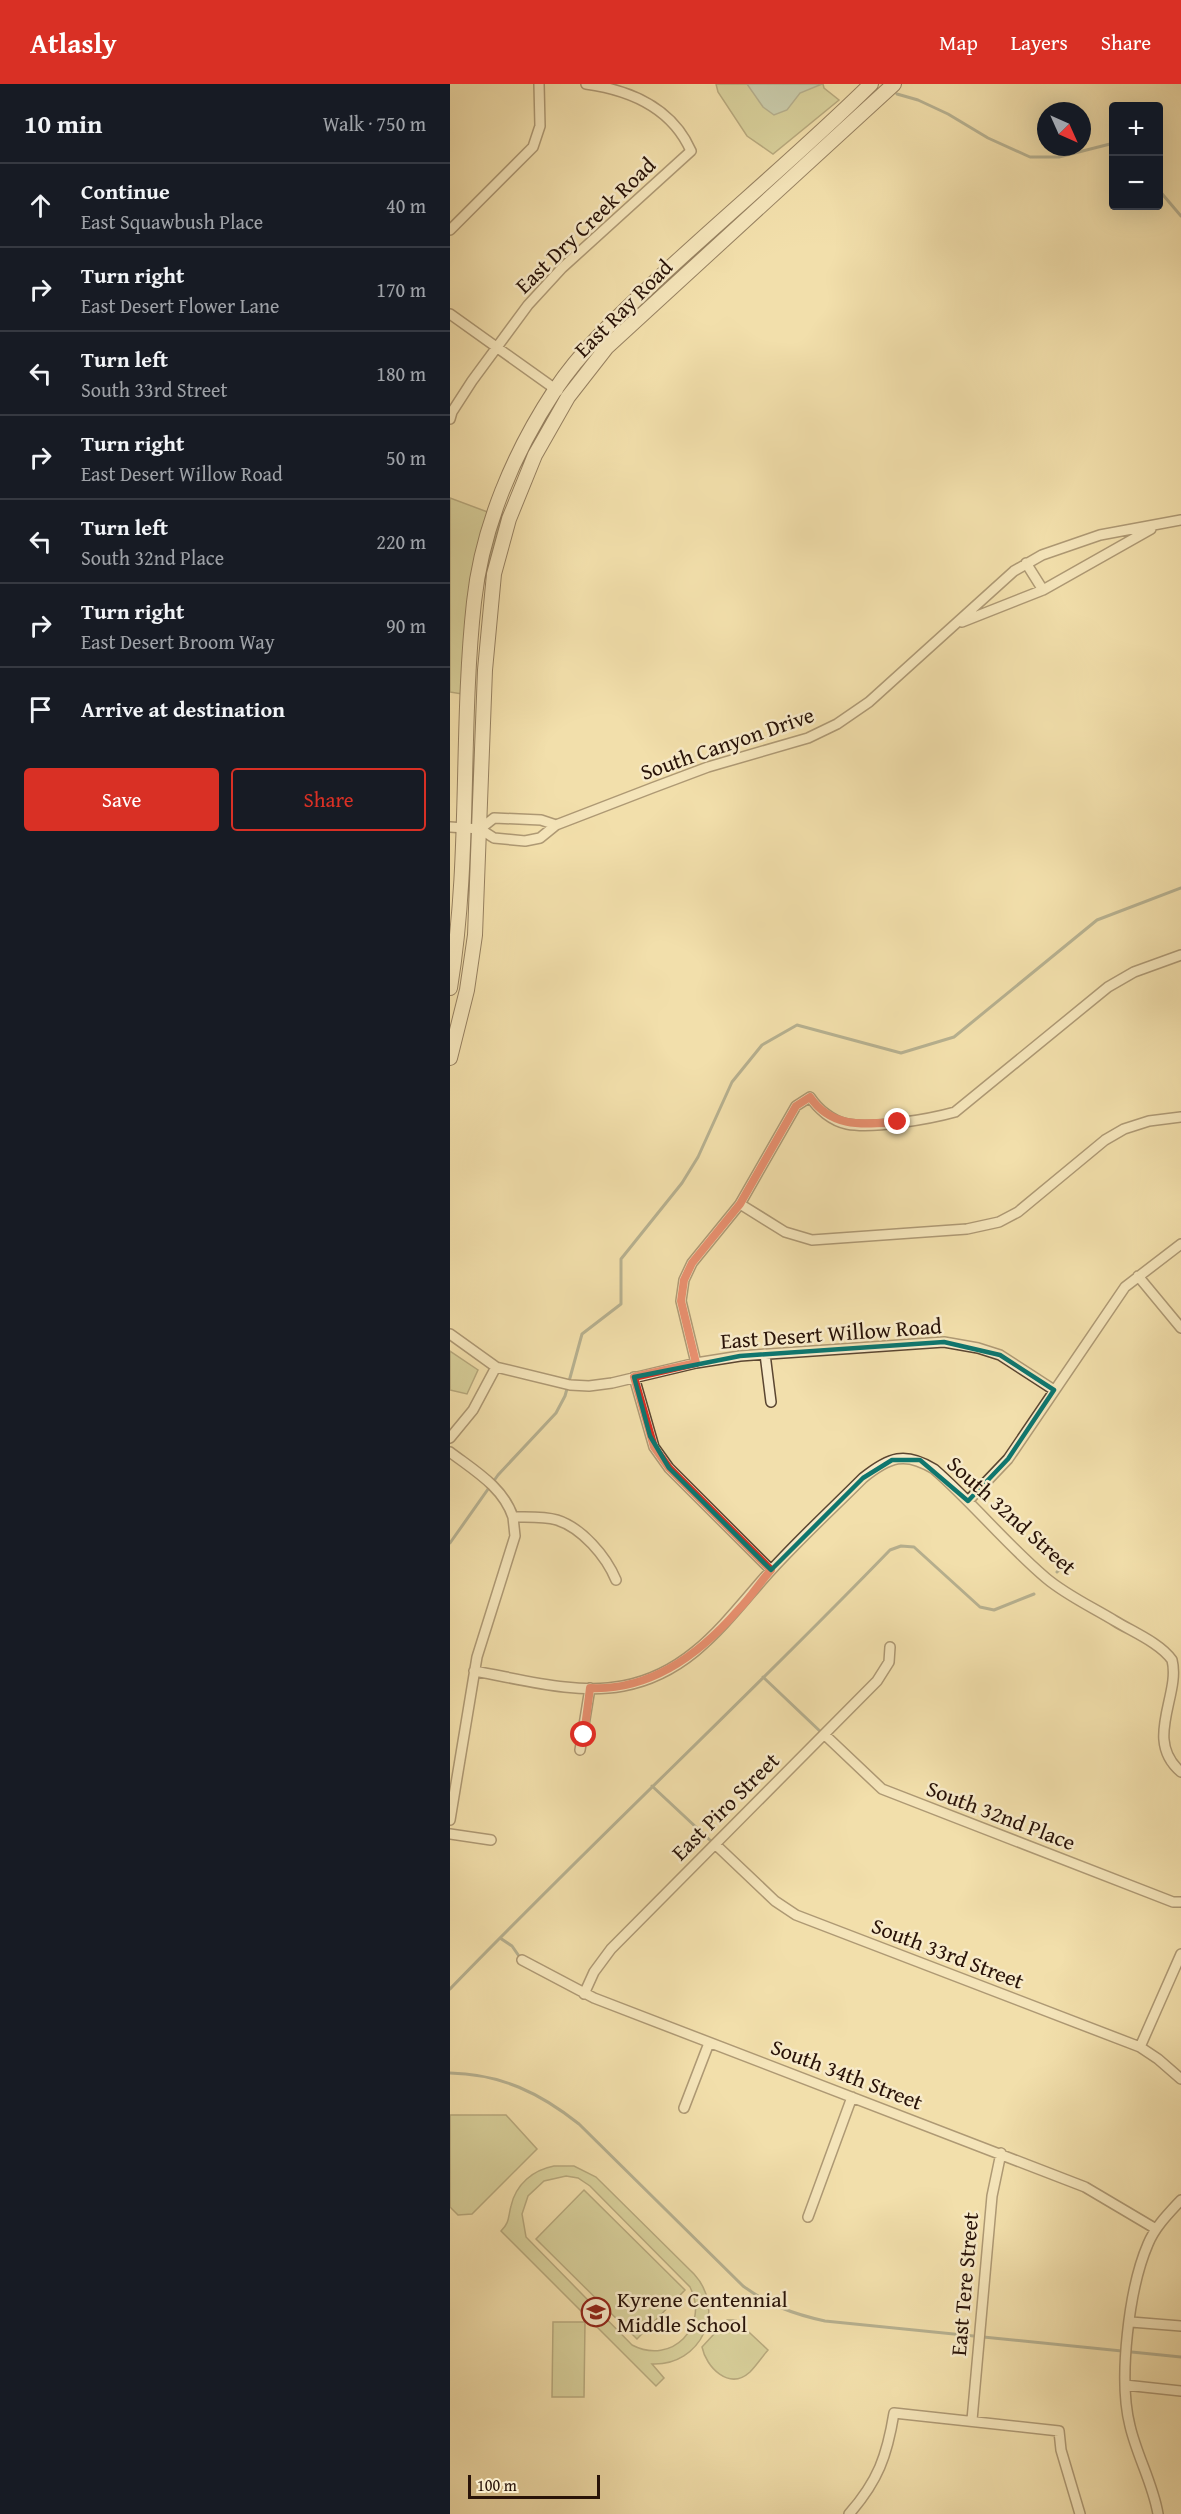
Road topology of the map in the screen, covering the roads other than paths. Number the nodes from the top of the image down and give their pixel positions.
1 (539, 84) edge
2 (586, 84) edge
3 (871, 84) edge
4 (889, 89) edge
5 (450, 230) edge
6 (450, 314) edge
7 (496, 348) junction
8 (556, 389) junction
9 (568, 398) junction
10 (450, 419) edge
11 (1181, 520) edge
12 (1157, 525) junction
13 (1026, 563) junction
14 (1043, 590) junction
15 (952, 628) junction
16 (516, 819) junction
17 (556, 825) junction
18 (466, 828) edge
19 (516, 840) junction
20 (1181, 955) edge
21 (450, 988) edge
22 (454, 1030) edge
23 (450, 1058) edge
24 (1181, 1117) edge
25 (740, 1204) junction
26 (1181, 1244) edge
27 (1138, 1276) junction
28 (1181, 1328) edge
29 (450, 1334) edge
30 (765, 1354) junction
31 (696, 1363) junction
32 (496, 1367) junction
33 (634, 1377) junction
34 (1054, 1390) junction
35 (771, 1402) dead end
36 (450, 1438) edge
37 (450, 1452) edge
38 (968, 1501) junction
39 (513, 1517) junction
40 (771, 1570) junction
41 (616, 1580) dead end
42 (890, 1647) dead end
43 (474, 1671) junction
44 (590, 1688) junction
45 (825, 1735) junction
46 (450, 1742) edge
47 (461, 1745) junction
48 (580, 1750) dead end
49 (1181, 1772) edge
50 (450, 1820) edge
51 (450, 1834) edge
52 (490, 1840) dead end
53 (715, 1844) junction
54 (1181, 1902) edge
55 (1181, 1954) edge
56 (522, 1960) dead end
57 (584, 1994) junction
58 (709, 2043) junction
59 (1140, 2047) junction
60 (1181, 2079) edge
61 (852, 2097) junction
62 (684, 2108) dead end
63 (1001, 2153) junction
64 (1181, 2200) edge
65 (808, 2217) dead end
66 (1156, 2229) junction
67 (1131, 2322) junction
68 (1181, 2326) edge
69 (1125, 2385) junction
70 (1181, 2391) edge
71 (972, 2420) junction
72 (849, 2514) edge
73 (1080, 2514) edge
74 (1158, 2514) edge

1 - 5 street
2 - 7 street, East Dry Creek Road
3 - 8 main road, East Ray Road
4 - 9 main road, East Ray Road
6 - 7 street
7 - 8 street
7 - 10 street, East Dry Creek Road
8 - 9 street
8 - 18 main road, East Ray Road
9 - 18 main road, East Ray Road
11 - 12 street, South Canyon Drive
12 - 13 street, South Canyon Drive
12 - 14 street, South Canyon Drive
13 - 14 street
13 - 15 street, South Canyon Drive
14 - 15 street, South Canyon Drive
15 - 17 street, South Canyon Drive
16 - 17 street
16 - 18 street
16 - 19 street
17 - 19 street, South Canyon Drive
18 - 19 street, South Canyon Drive
18 - 21 main road, East Ray Road
18 - 22 main road, East Ray Road
20 - 25 street
22 - 23 main road, East Ray Road
24 - 25 street
25 - 31 street
26 - 27 street
27 - 28 street
27 - 34 street
29 - 32 street
30 - 31 street, East Desert Willow Road
30 - 34 street, East Desert Willow Road
30 - 35 street
31 - 33 street, East Desert Willow Road
32 - 33 street, East Desert Willow Road
32 - 36 street
33 - 40 street
34 - 38 street
37 - 39 street
38 - 40 street, South 32nd Street
38 - 49 street, South 32nd Street
39 - 41 street
39 - 43 street
40 - 44 street
42 - 45 street, East Piro Street
43 - 44 street
43 - 47 street
44 - 48 street
45 - 53 street, East Piro Street
45 - 54 street, South 32nd Place
46 - 47 street
47 - 50 street
51 - 52 street
53 - 57 street, East Piro Street
53 - 59 street, South 33rd Street
55 - 59 street
56 - 57 street, South 34th Street
57 - 58 street, South 34th Street
58 - 61 street, South 34th Street
58 - 62 street
59 - 60 street, South 33rd Street
61 - 63 street, South 34th Street
61 - 65 street
63 - 66 street, South 34th Street
63 - 71 street, East Tere Street
64 - 66 street
66 - 67 street
67 - 68 street
67 - 69 street
69 - 70 street
69 - 74 street
71 - 72 street
71 - 73 street

